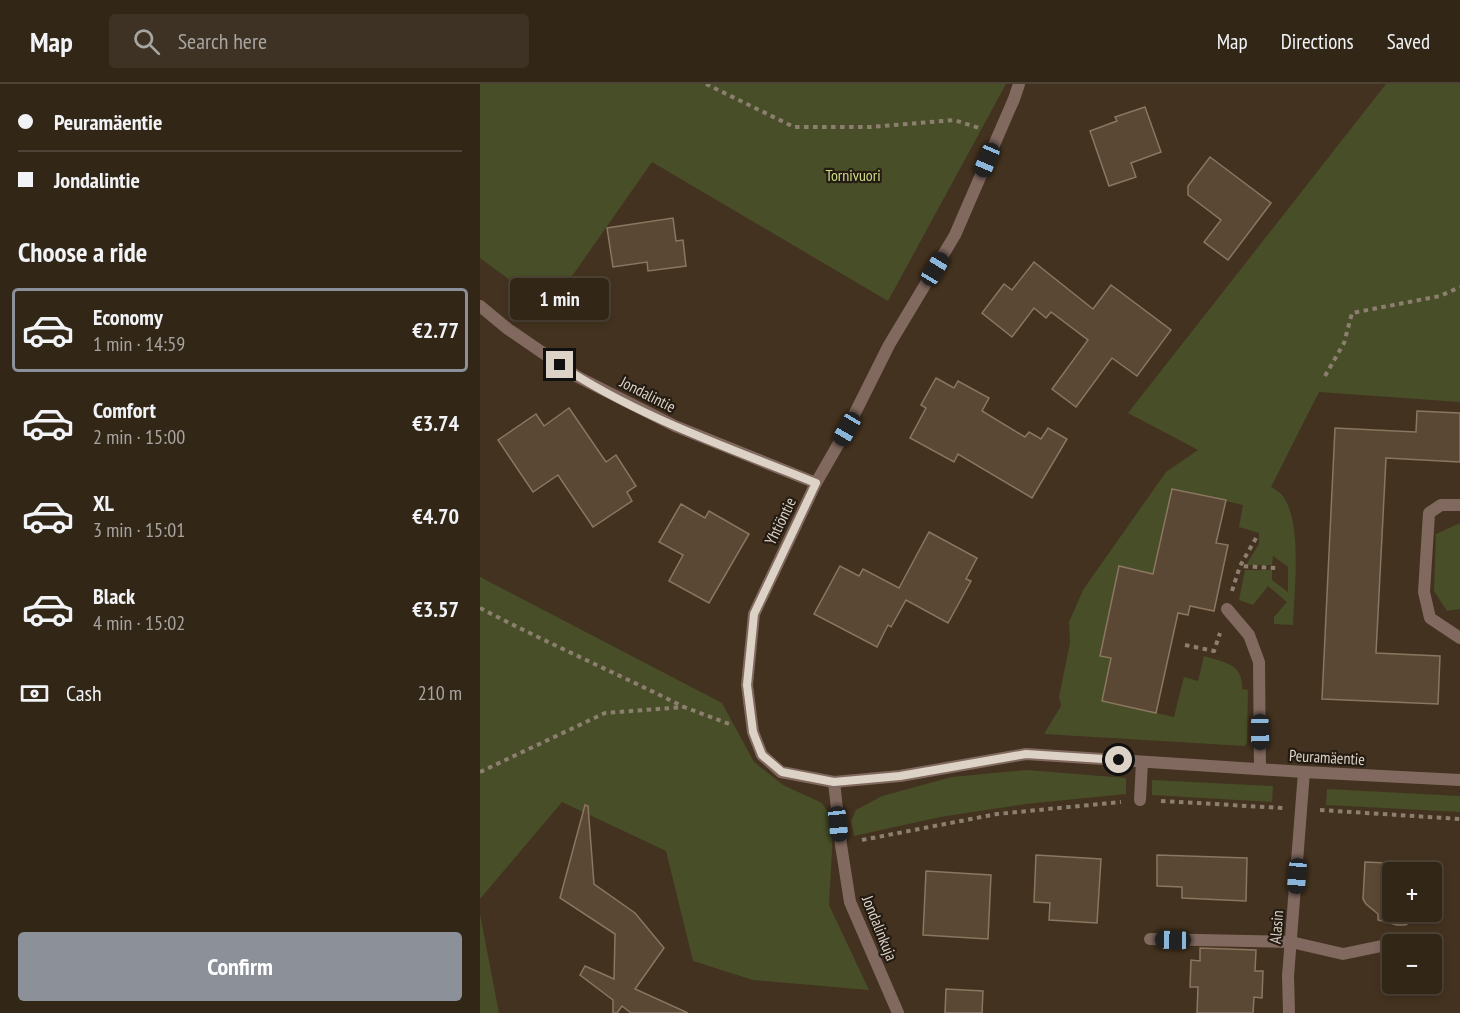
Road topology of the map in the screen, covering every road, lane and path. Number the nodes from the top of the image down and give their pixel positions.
1 (706, 84) edge
2 (1019, 84) edge
3 (999, 134) junction
4 (1460, 287) edge
5 (480, 306) edge
6 (1325, 376) dead end
7 (816, 483) junction
8 (1460, 506) edge
9 (1256, 538) dead end
10 (1276, 568) dead end
11 (480, 608) edge
12 (1227, 609) dead end
13 (1460, 638) edge
14 (684, 707) junction
15 (753, 732) junction
16 (1142, 762) junction
17 (1260, 769) junction
18 (480, 771) edge
19 (1304, 772) junction
20 (1460, 779) edge
21 (834, 782) junction
22 (1140, 800) dead end
23 (1150, 939) dead end
24 (1291, 942) junction
25 (1382, 946) edge
26 (898, 1013) edge
27 (1289, 1013) edge

1 - 3 path
2 - 3 street, Yhtiöntie
3 - 7 street, Yhtiöntie
4 - 6 path
5 - 7 street, Jondalintie
7 - 15 street, Yhtiöntie
8 - 13 street
9 - 10 path
11 - 14 path
12 - 17 street
14 - 15 path
14 - 18 path
15 - 21 street, Yhtiöntie
16 - 17 street, Peuramäentie
16 - 21 street, Peuramäentie
16 - 22 street
17 - 19 street, Peuramäentie
19 - 20 street, Peuramäentie
19 - 24 street, Alasin
21 - 26 street, Jondalinkuja
23 - 24 street
24 - 25 street
24 - 27 street, Alasin

